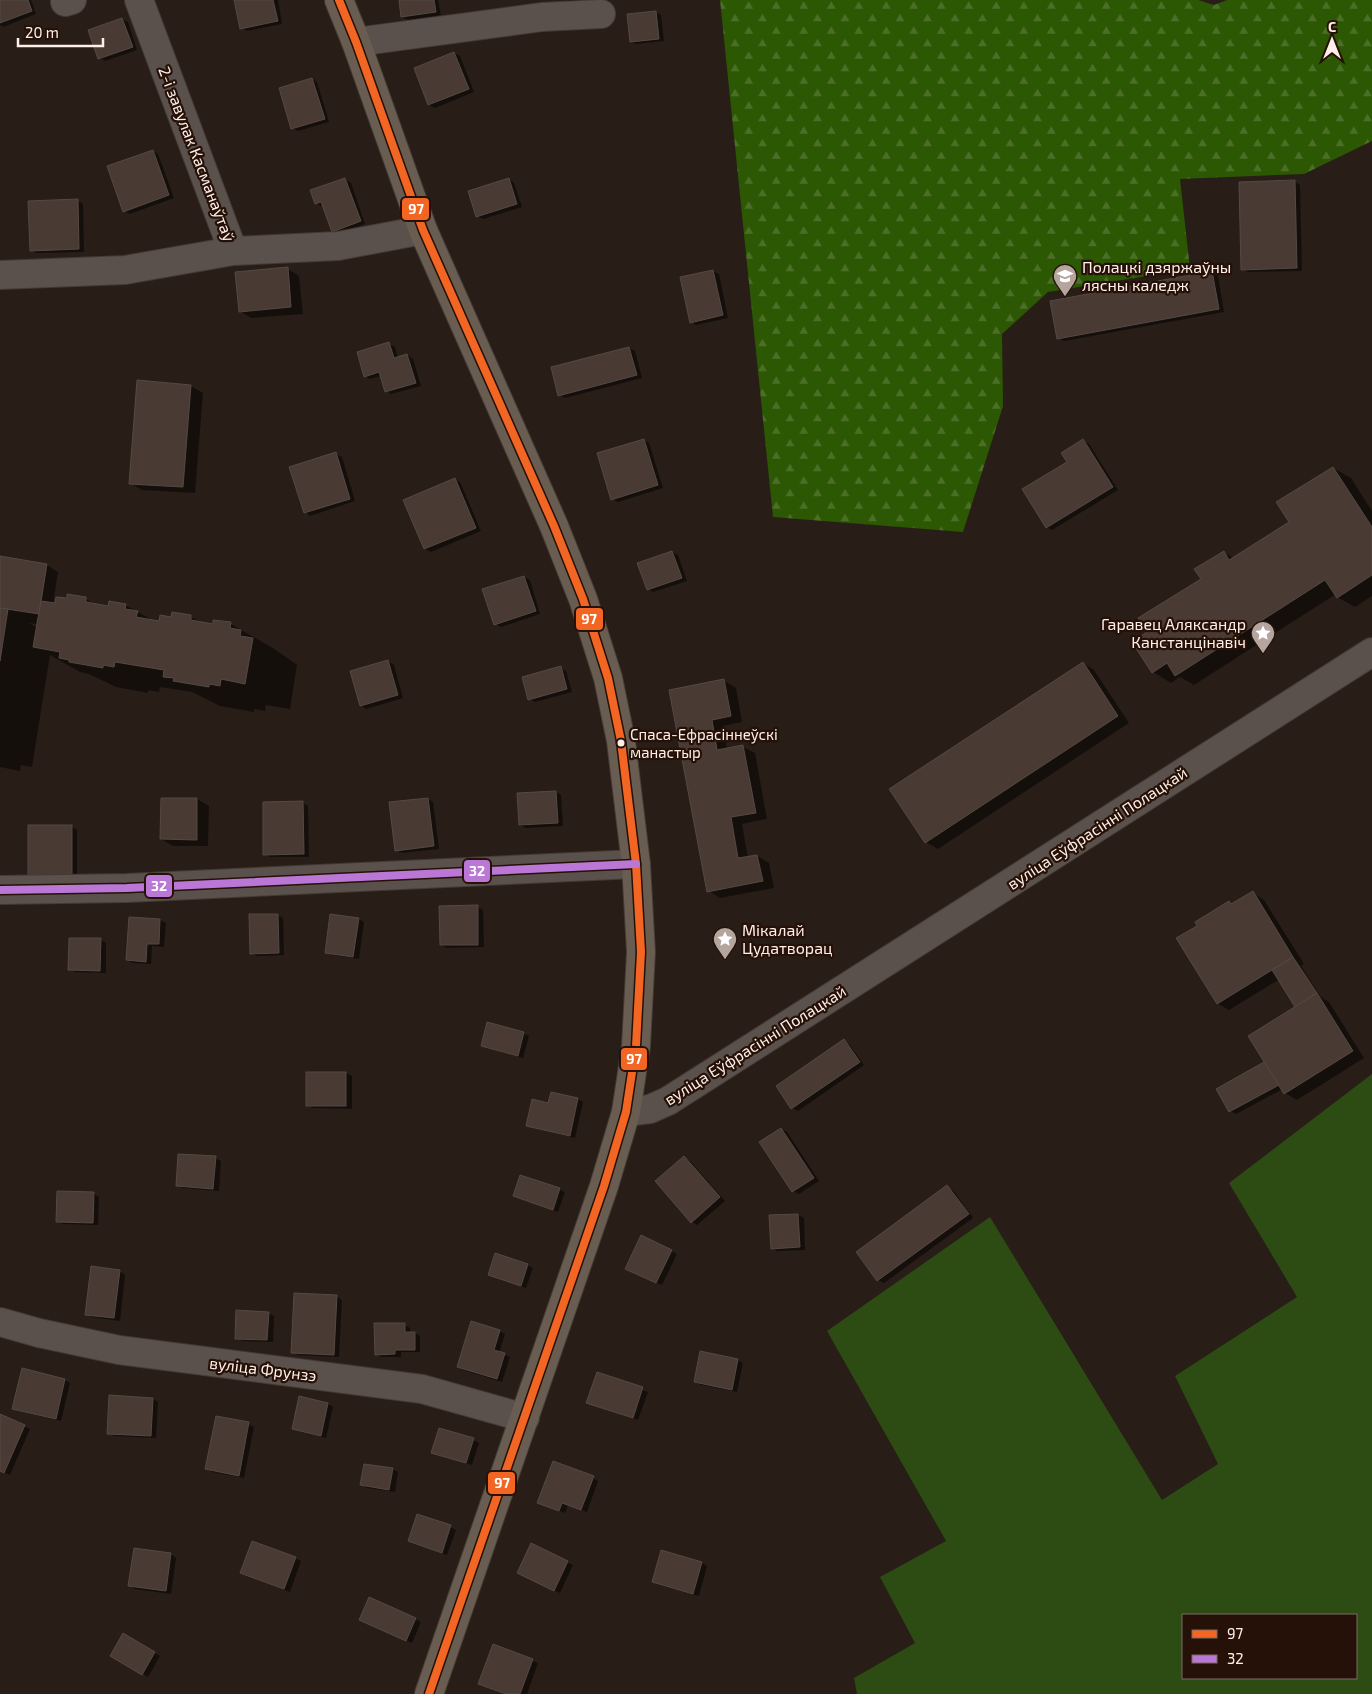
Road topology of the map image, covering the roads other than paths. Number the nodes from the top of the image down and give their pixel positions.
1 (139, 0) edge
2 (339, 0) edge
3 (542, 8) edge
4 (601, 14) dead end
5 (356, 42) junction
6 (423, 230) junction
7 (234, 251) junction
8 (0, 275) edge
9 (1372, 652) edge
10 (636, 864) junction
11 (0, 890) edge
12 (626, 1112) junction
13 (0, 1322) edge
14 (525, 1418) junction
15 (429, 1694) edge

1 - 7 street, 2-і завулак Касманаўтаў
2 - 5 main road
3 - 4 street
3 - 5 street
5 - 6 main road
6 - 7 street, 2-і завулак Касманаўтаў
6 - 10 main road
7 - 8 street, 2-і завулак Касманаўтаў
9 - 12 street, вуліца Еўфрасінні Полацкай
10 - 11 street
10 - 12 main road
12 - 14 main road
13 - 14 street, вуліца Фрунзэ
14 - 15 main road

